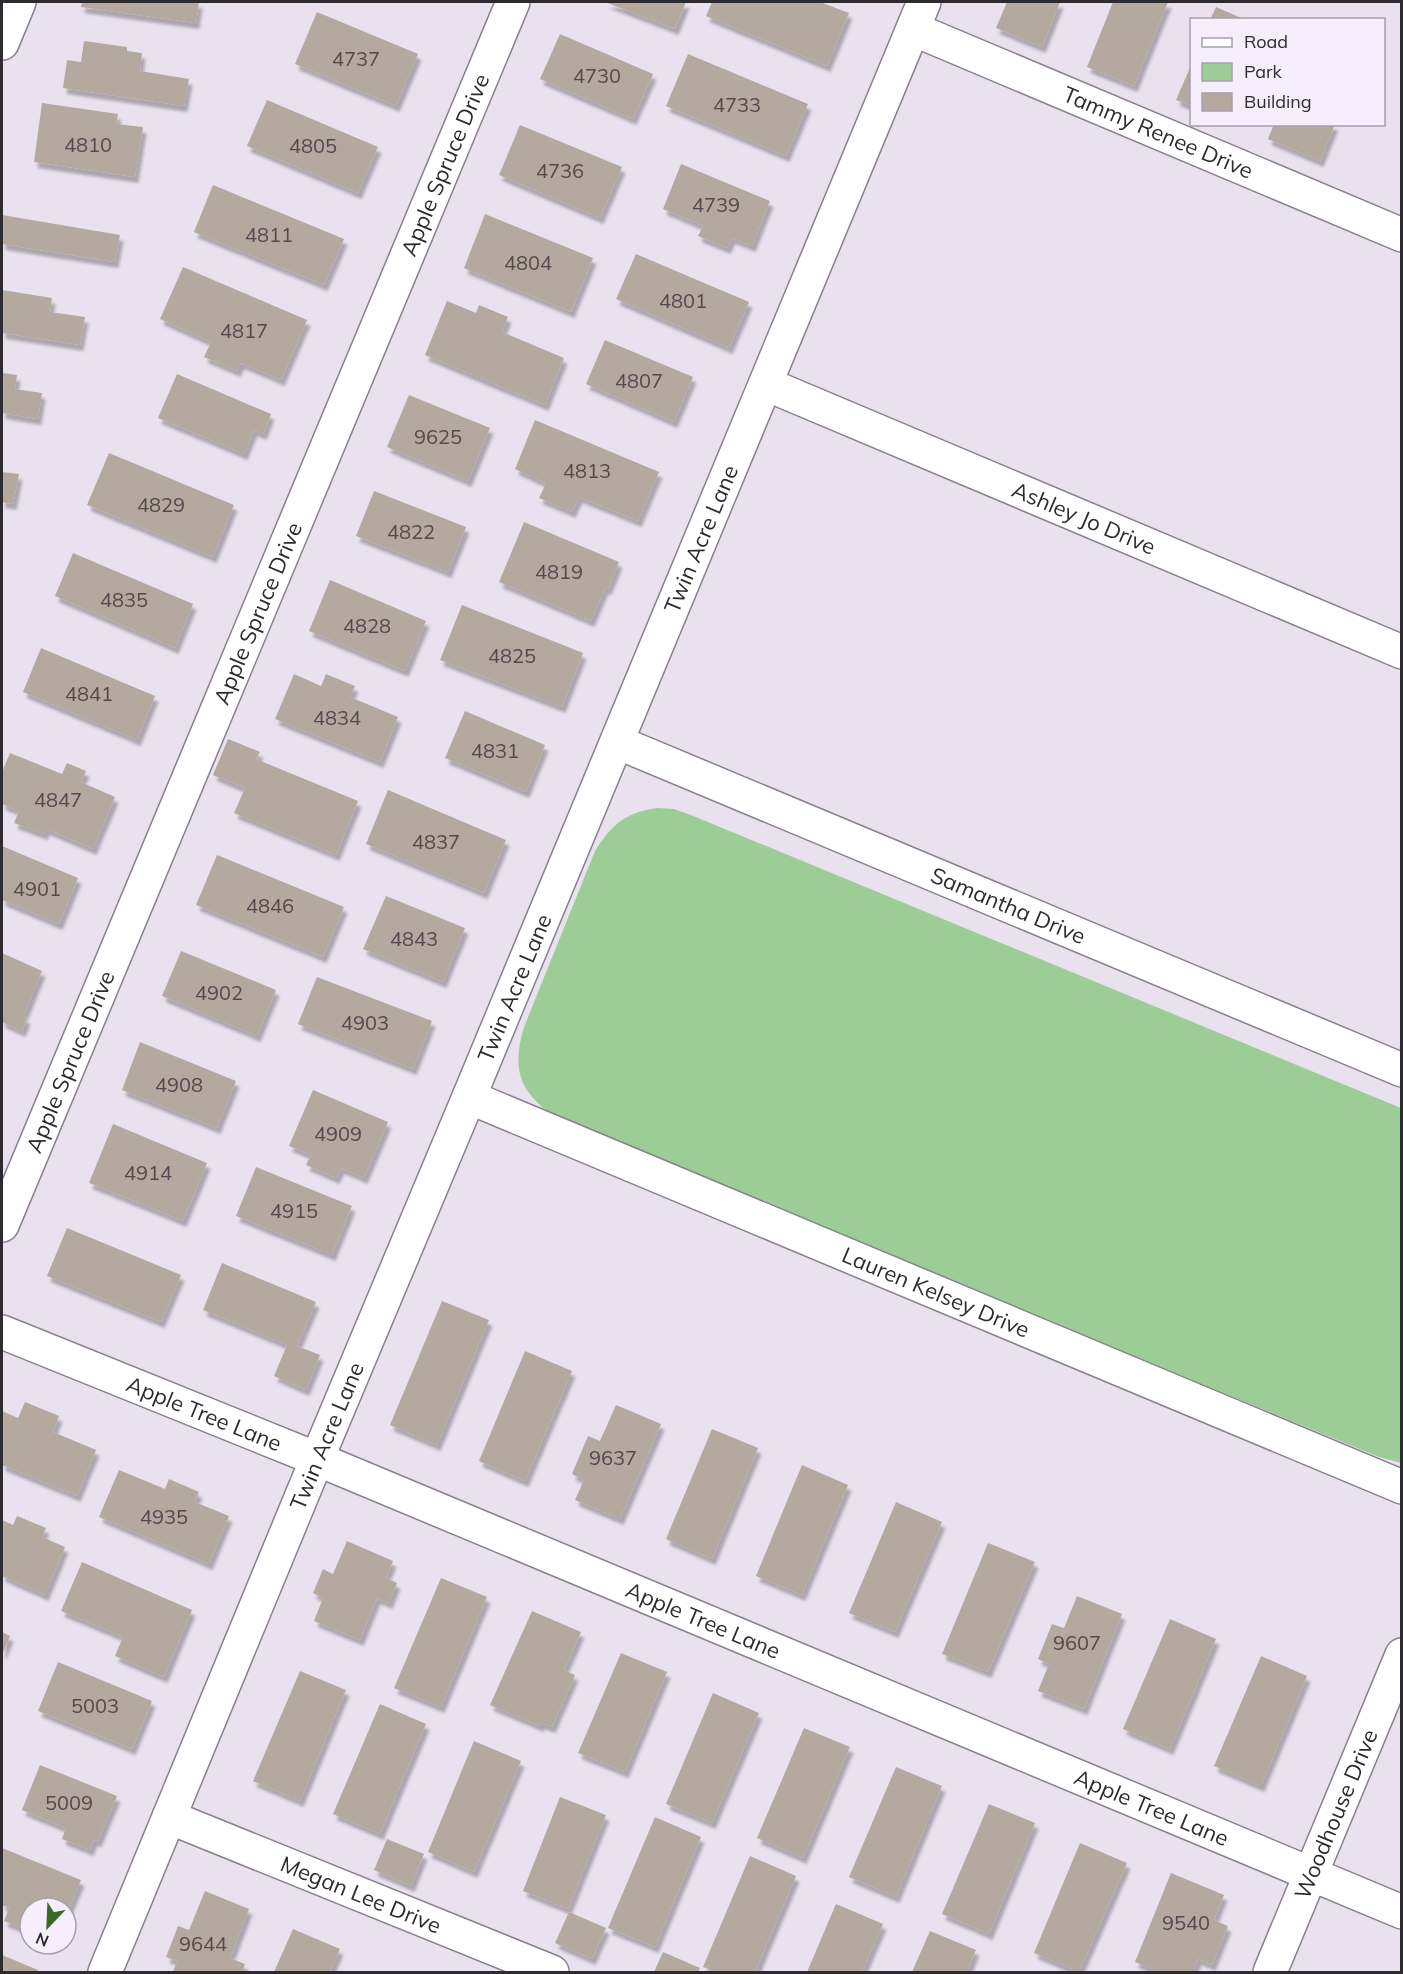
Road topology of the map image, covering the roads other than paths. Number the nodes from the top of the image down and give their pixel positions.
1 (19, 2) edge
2 (513, 2) edge
3 (919, 15) edge
4 (2, 43) edge
5 (1401, 235) edge
6 (766, 384) junction
7 (1401, 652) edge
8 (617, 742) junction
9 (1401, 1070) edge
10 (469, 1097) junction
11 (2, 1225) edge
12 (2, 1332) edge
13 (317, 1459) junction
14 (1401, 1487) edge
15 (1401, 1655) edge
16 (169, 1817) junction
17 (1310, 1875) junction
18 (1401, 1912) edge
19 (105, 1972) edge
20 (552, 1972) edge
21 (1270, 1972) edge

1 - 4 street
2 - 11 street, Apple Spruce Drive
3 - 5 street, Tammy Renee Drive
3 - 6 street, Twin Acre Lane
6 - 7 street, Ashley Jo Drive
6 - 8 street, Twin Acre Lane
8 - 9 street, Samantha Drive
8 - 10 street, Twin Acre Lane
10 - 13 street, Twin Acre Lane
10 - 14 street, Lauren Kelsey Drive
12 - 13 street, Apple Tree Lane
13 - 16 street, Twin Acre Lane
13 - 17 street, Apple Tree Lane
15 - 17 street, Woodhouse Drive
16 - 19 street, Twin Acre Lane
16 - 20 street, Megan Lee Drive
17 - 18 street, Apple Tree Lane
17 - 21 street, Woodhouse Drive

